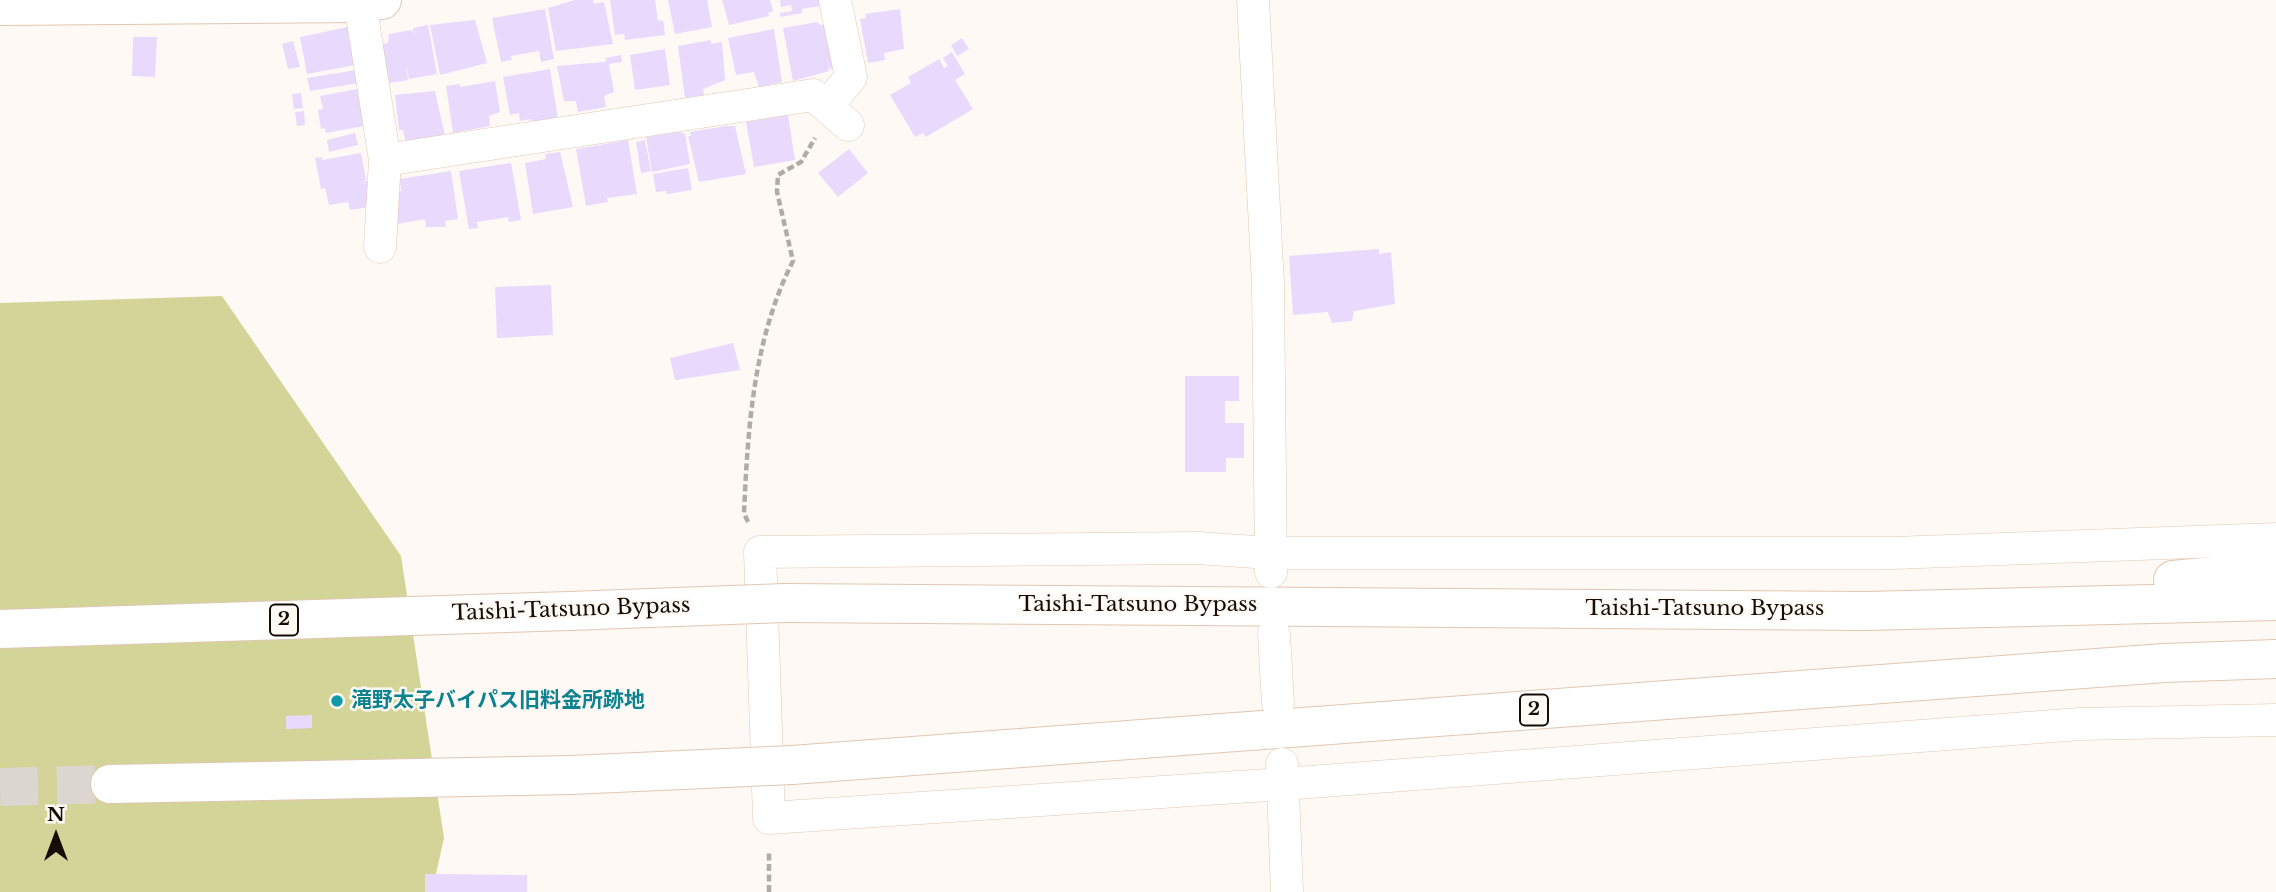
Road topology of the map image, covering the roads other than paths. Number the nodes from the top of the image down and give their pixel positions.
1 (835, 0) edge
2 (1253, 0) edge
3 (371, 2) edge
4 (0, 6) edge
5 (385, 160) junction
6 (380, 247) dead end
7 (2276, 539) edge
8 (1270, 563) junction
9 (2276, 570) edge
10 (2276, 601) edge
11 (1865, 611) junction
12 (0, 629) edge
13 (1274, 634) dead end
14 (2276, 659) edge
15 (1278, 703) dead end
16 (2276, 720) edge
17 (1282, 774) junction
18 (110, 784) tunnel mouth
19 (1287, 892) edge

1 - 5 street
2 - 8 street
3 - 4 main road
3 - 5 street
5 - 6 street
7 - 8 street
8 - 17 street
9 - 11 main road
10 - 11 main road, Taishi-Tatsuno Bypass / 2
11 - 12 main road, Taishi-Tatsuno Bypass / 2, bridge
13 - 15 street
14 - 18 main road, 2, bridge
16 - 17 street
17 - 19 street

